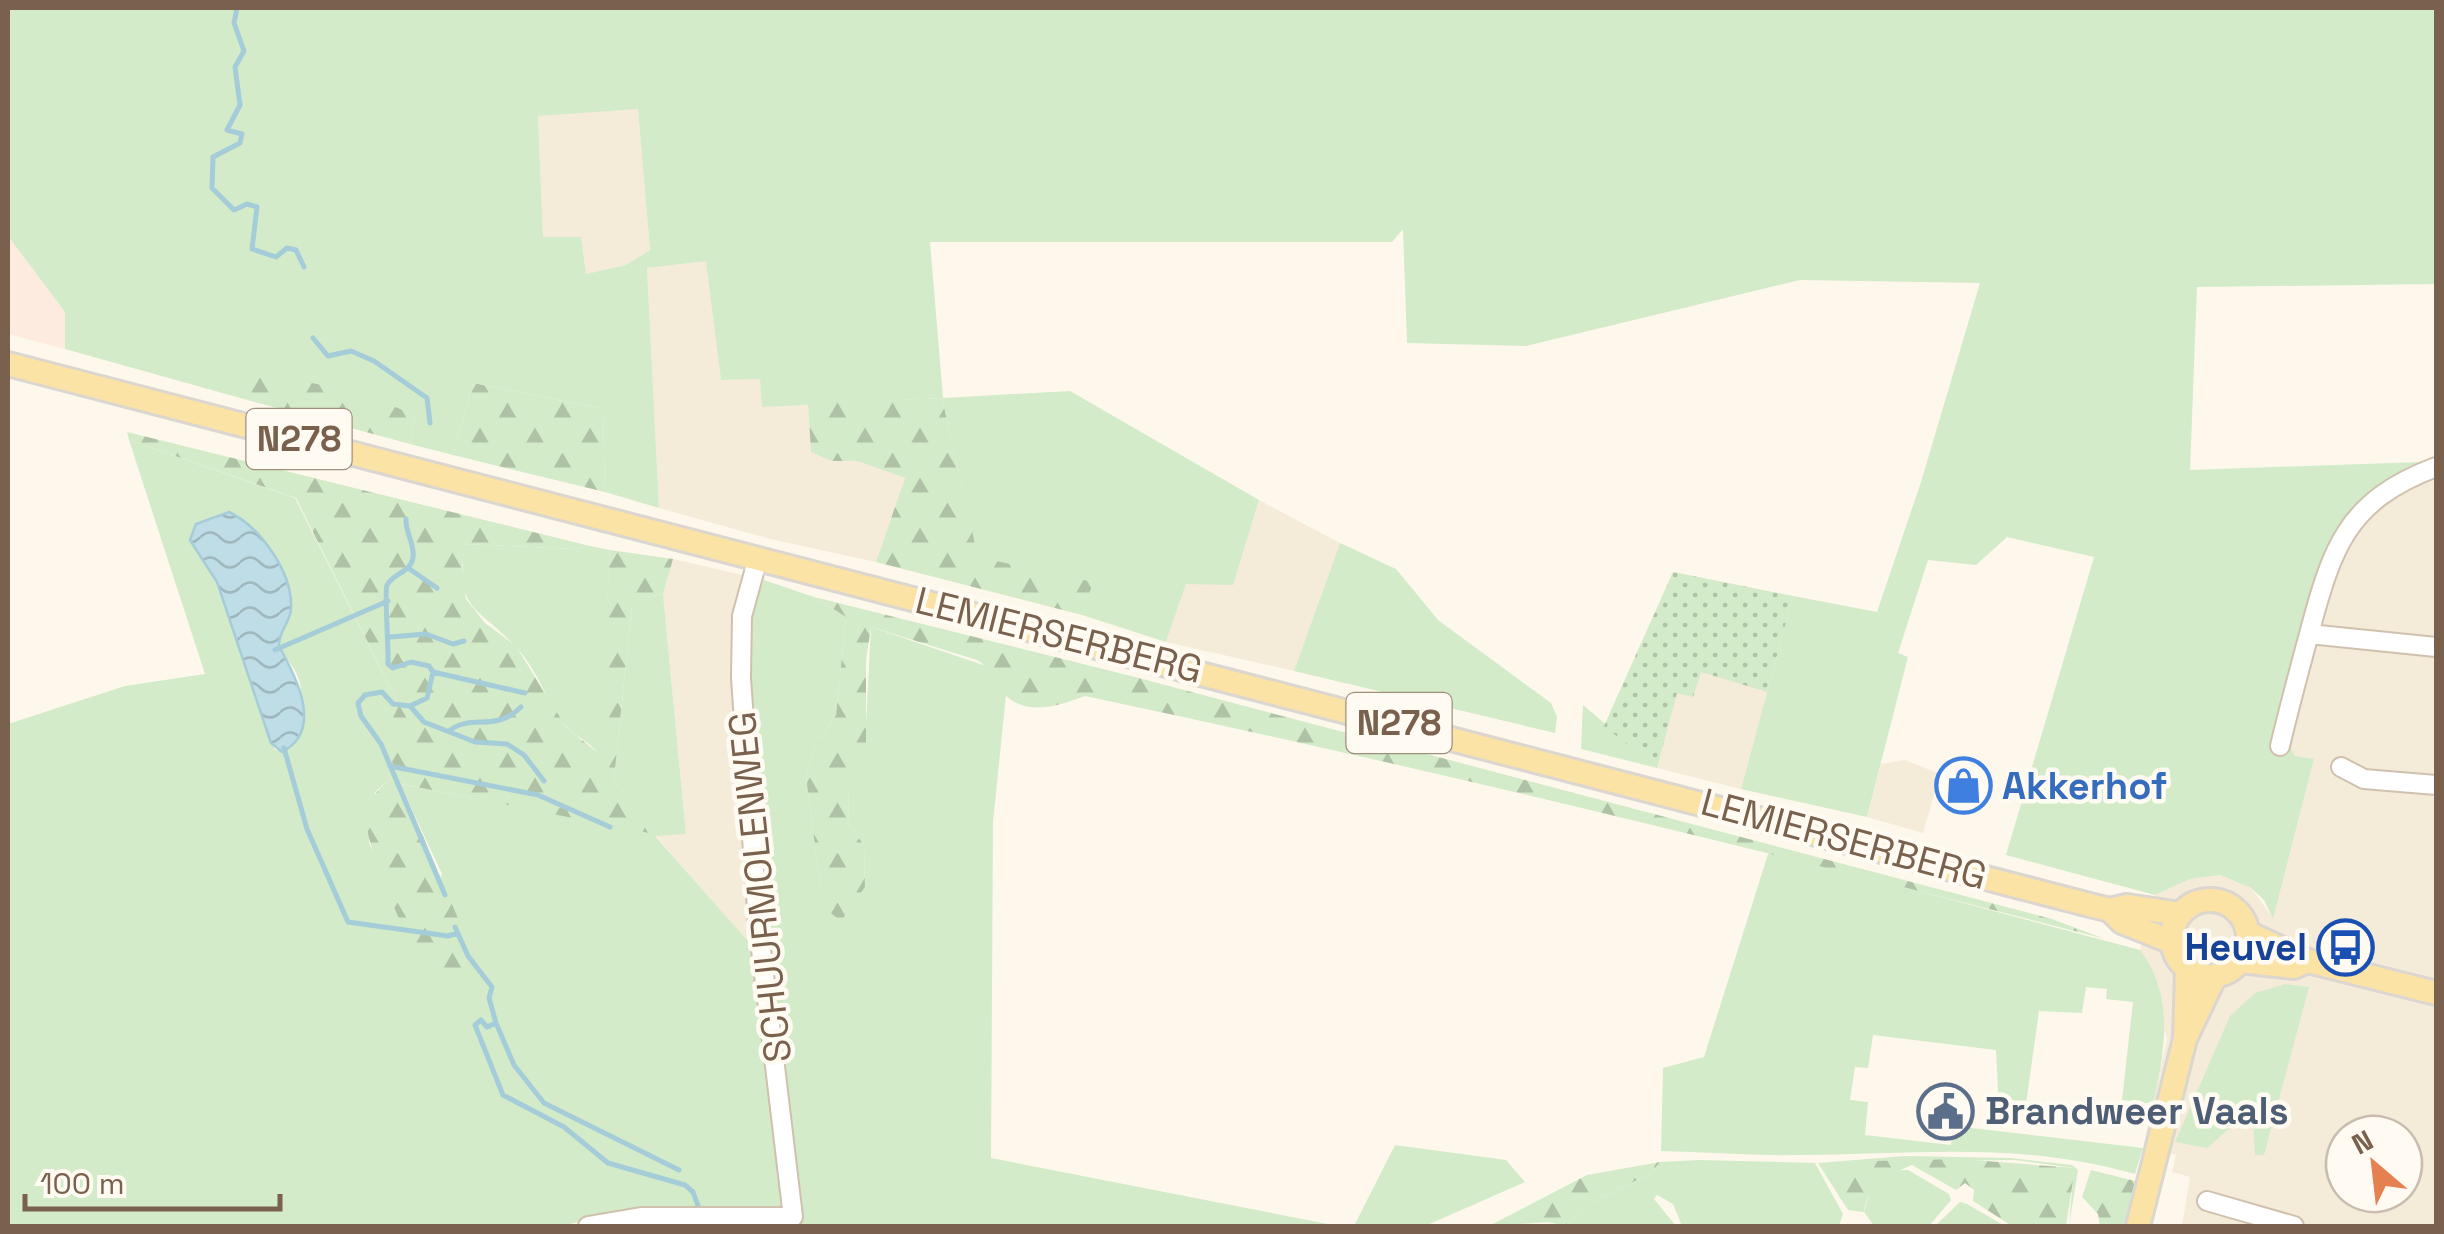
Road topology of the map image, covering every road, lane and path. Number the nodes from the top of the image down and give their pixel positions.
1 (8, 364) edge
2 (2436, 466) edge
3 (758, 558) junction
4 (2309, 634) junction
5 (2436, 646) edge
6 (2280, 746) dead end
7 (2341, 767) dead end
8 (2436, 785) edge
9 (2110, 910) junction
10 (2180, 914) junction
11 (2248, 933) junction
12 (2172, 942) junction
13 (2240, 961) junction
14 (2308, 962) junction
15 (2187, 968) junction
16 (2216, 976) junction
17 (2436, 993) edge
18 (2186, 1040) junction
19 (2207, 1201) dead end
20 (588, 1226) edge
21 (2138, 1226) edge
22 (2294, 1226) edge

1 - 3 main road, LEMIERSERBERG / N278
2 - 4 street
3 - 9 main road, LEMIERSERBERG / N278
3 - 20 street, SCHUURMOLENWEG
4 - 5 street
4 - 6 street
7 - 8 street
9 - 10 main road, LEMIERSERBERG / N278
9 - 12 main road, LEMIERSERBERG / N278
10 - 11 main road, N278
10 - 12 main road
11 - 13 main road
11 - 14 main road, N278
12 - 15 main road
13 - 14 main road, N278
13 - 16 main road
14 - 17 main road, N278
15 - 16 main road
15 - 18 main road
16 - 18 main road
18 - 21 main road
19 - 22 street

